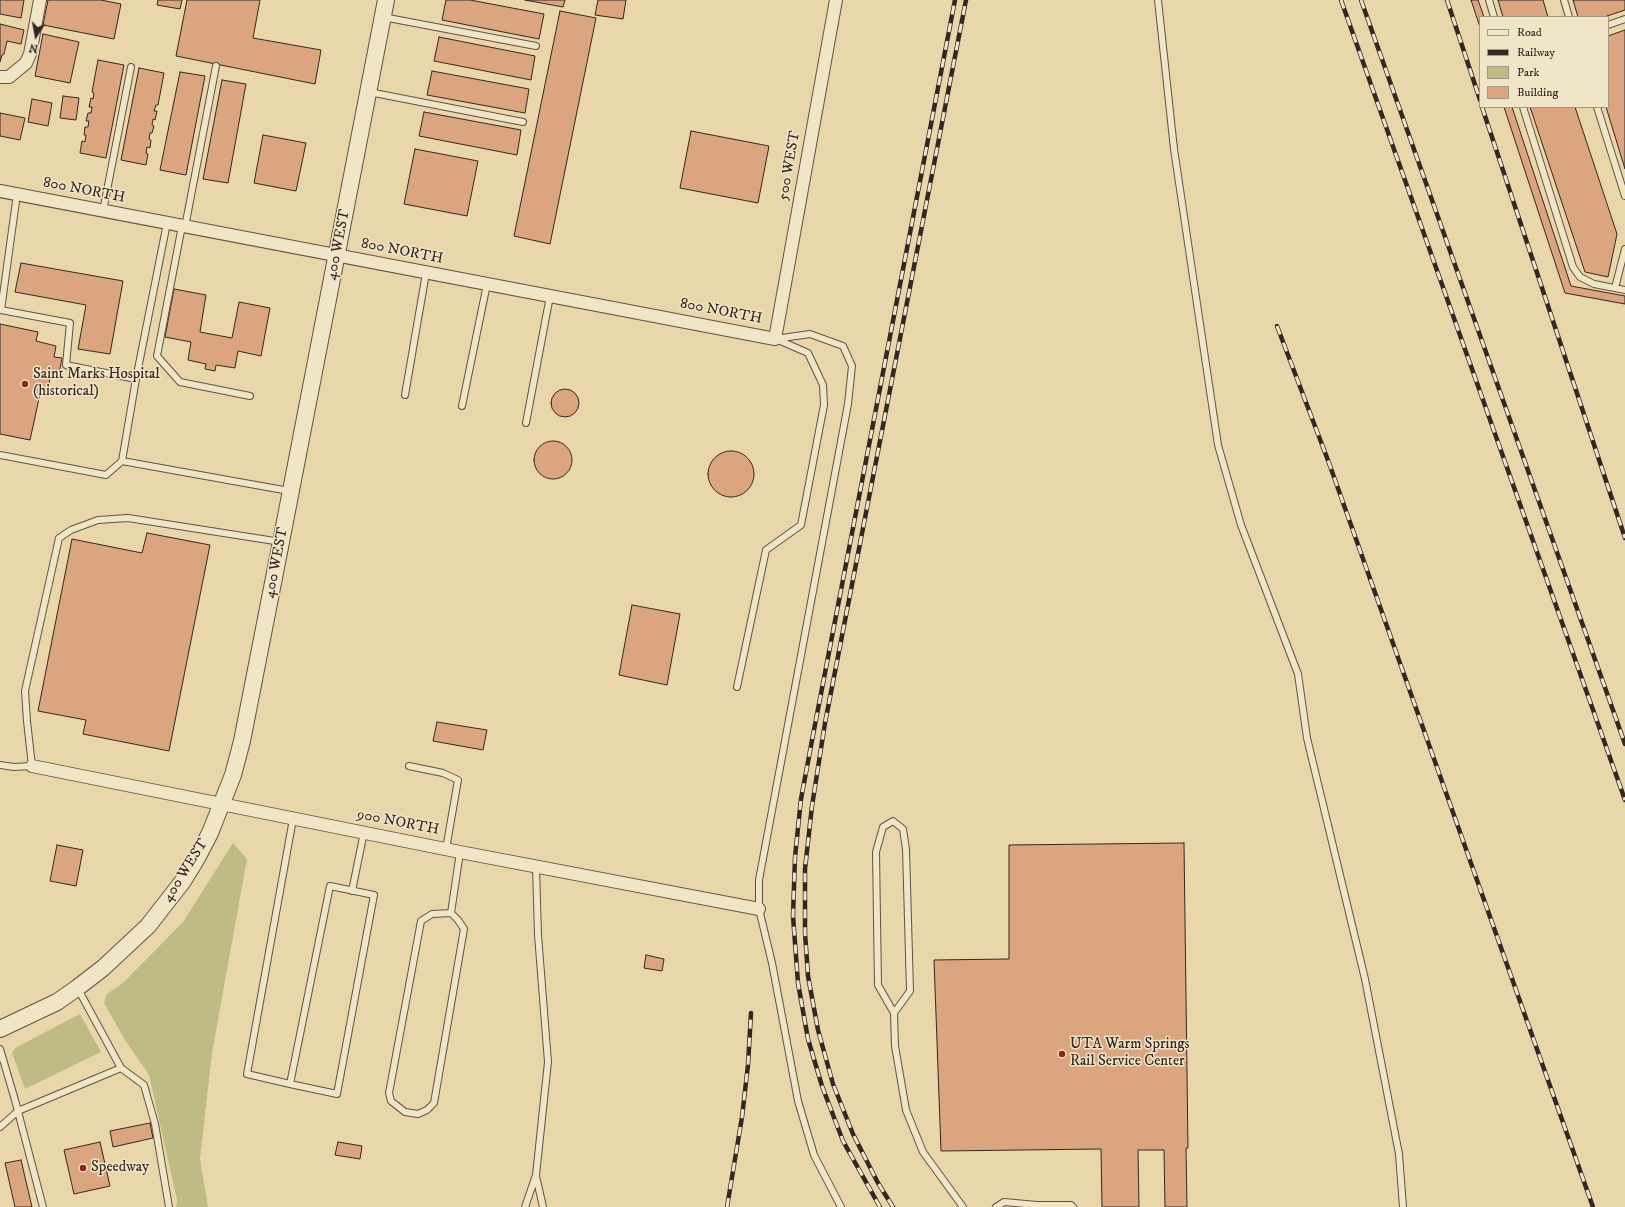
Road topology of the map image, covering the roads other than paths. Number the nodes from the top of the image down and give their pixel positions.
1 (40, 0) edge
2 (386, 0) edge
3 (836, 0) edge
4 (1158, 0) edge
5 (1489, 0) edge
6 (1564, 0) edge
7 (1494, 16) edge
8 (1569, 16) edge
9 (383, 17) junction
10 (1625, 19) edge
11 (1609, 25) edge
12 (536, 46) dead end
13 (216, 66) dead end
14 (131, 67) dead end
15 (0, 77) edge
16 (369, 92) junction
17 (1522, 108) edge
18 (1597, 108) edge
19 (522, 122) dead end
20 (0, 191) edge
21 (17, 194) junction
22 (1625, 196) edge
23 (103, 211) junction
24 (167, 223) junction
25 (184, 226) junction
26 (1625, 249) edge
27 (337, 256) junction
28 (0, 259) edge
29 (7, 260) junction
30 (426, 273) junction
31 (487, 284) junction
32 (1615, 288) junction
33 (1625, 290) edge
34 (550, 296) junction
35 (1, 301) edge
36 (775, 338) junction
37 (136, 379) junction
38 (405, 395) dead end
39 (250, 396) dead end
40 (462, 406) dead end
41 (526, 423) dead end
42 (0, 455) edge
43 (122, 461) junction
44 (291, 492) junction
45 (281, 542) junction
46 (737, 687) dead end
47 (0, 765) edge
48 (32, 766) junction
49 (409, 766) dead end
50 (222, 804) junction
51 (293, 819) junction
52 (364, 832) junction
53 (446, 849) junction
54 (460, 852) junction
55 (536, 867) junction
56 (352, 891) junction
57 (759, 909) junction
58 (451, 913) junction
59 (77, 988) junction
60 (894, 1012) junction
61 (0, 1029) edge
62 (0, 1049) edge
63 (120, 1068) junction
64 (290, 1084) junction
65 (18, 1111) junction
66 (0, 1127) edge
67 (536, 1175) junction
68 (1037, 1206) edge
69 (44, 1207) edge
70 (169, 1207) edge
71 (525, 1207) edge
72 (543, 1207) edge
73 (841, 1207) edge
74 (963, 1207) edge
75 (996, 1207) edge
76 (1073, 1207) edge
77 (1403, 1207) edge

1 - 15 street
2 - 9 street, 400 WEST
3 - 36 street, 500 WEST
4 - 77 lane
5 - 7 lane
6 - 8 lane
9 - 12 lane
9 - 16 street, 400 WEST
10 - 11 lane
13 - 25 lane
14 - 23 lane
16 - 19 lane
16 - 27 street, 400 WEST
17 - 32 lane
18 - 22 lane
20 - 21 street, 800 NORTH
21 - 23 street, 800 NORTH
21 - 29 lane
23 - 24 street, 800 NORTH
24 - 25 street, 800 NORTH
24 - 37 lane
25 - 27 street, 800 NORTH
25 - 39 lane
26 - 32 lane
27 - 30 street, 800 NORTH
27 - 44 street, 400 WEST
28 - 29 lane
29 - 35 lane
30 - 31 street, 800 NORTH
30 - 38 lane
31 - 34 street, 800 NORTH
31 - 40 lane
32 - 33 lane
34 - 36 street, 800 NORTH
34 - 41 lane
35 - 37 lane
36 - 46 lane
36 - 57 lane
37 - 43 lane
42 - 43 lane
43 - 44 lane
44 - 45 street, 400 WEST
45 - 48 lane
45 - 50 street, 400 WEST
47 - 48 lane
48 - 50 street, 900 NORTH
49 - 53 lane
50 - 51 street, 900 NORTH
50 - 59 street, 400 WEST
51 - 52 street, 900 NORTH
51 - 64 lane
52 - 53 street, 900 NORTH
52 - 56 lane
53 - 54 street, 900 NORTH
54 - 55 street, 900 NORTH
54 - 58 lane
55 - 57 street, 900 NORTH
55 - 67 lane
56 - 64 lane
56 - 64 lane
57 - 73 lane
58 - 58 lane
59 - 61 street, 400 WEST
59 - 63 lane
60 - 60 lane
60 - 74 lane
62 - 65 lane
63 - 65 lane
63 - 70 lane
65 - 66 lane
65 - 69 lane
67 - 71 lane
67 - 72 lane
68 - 75 lane
68 - 76 lane

